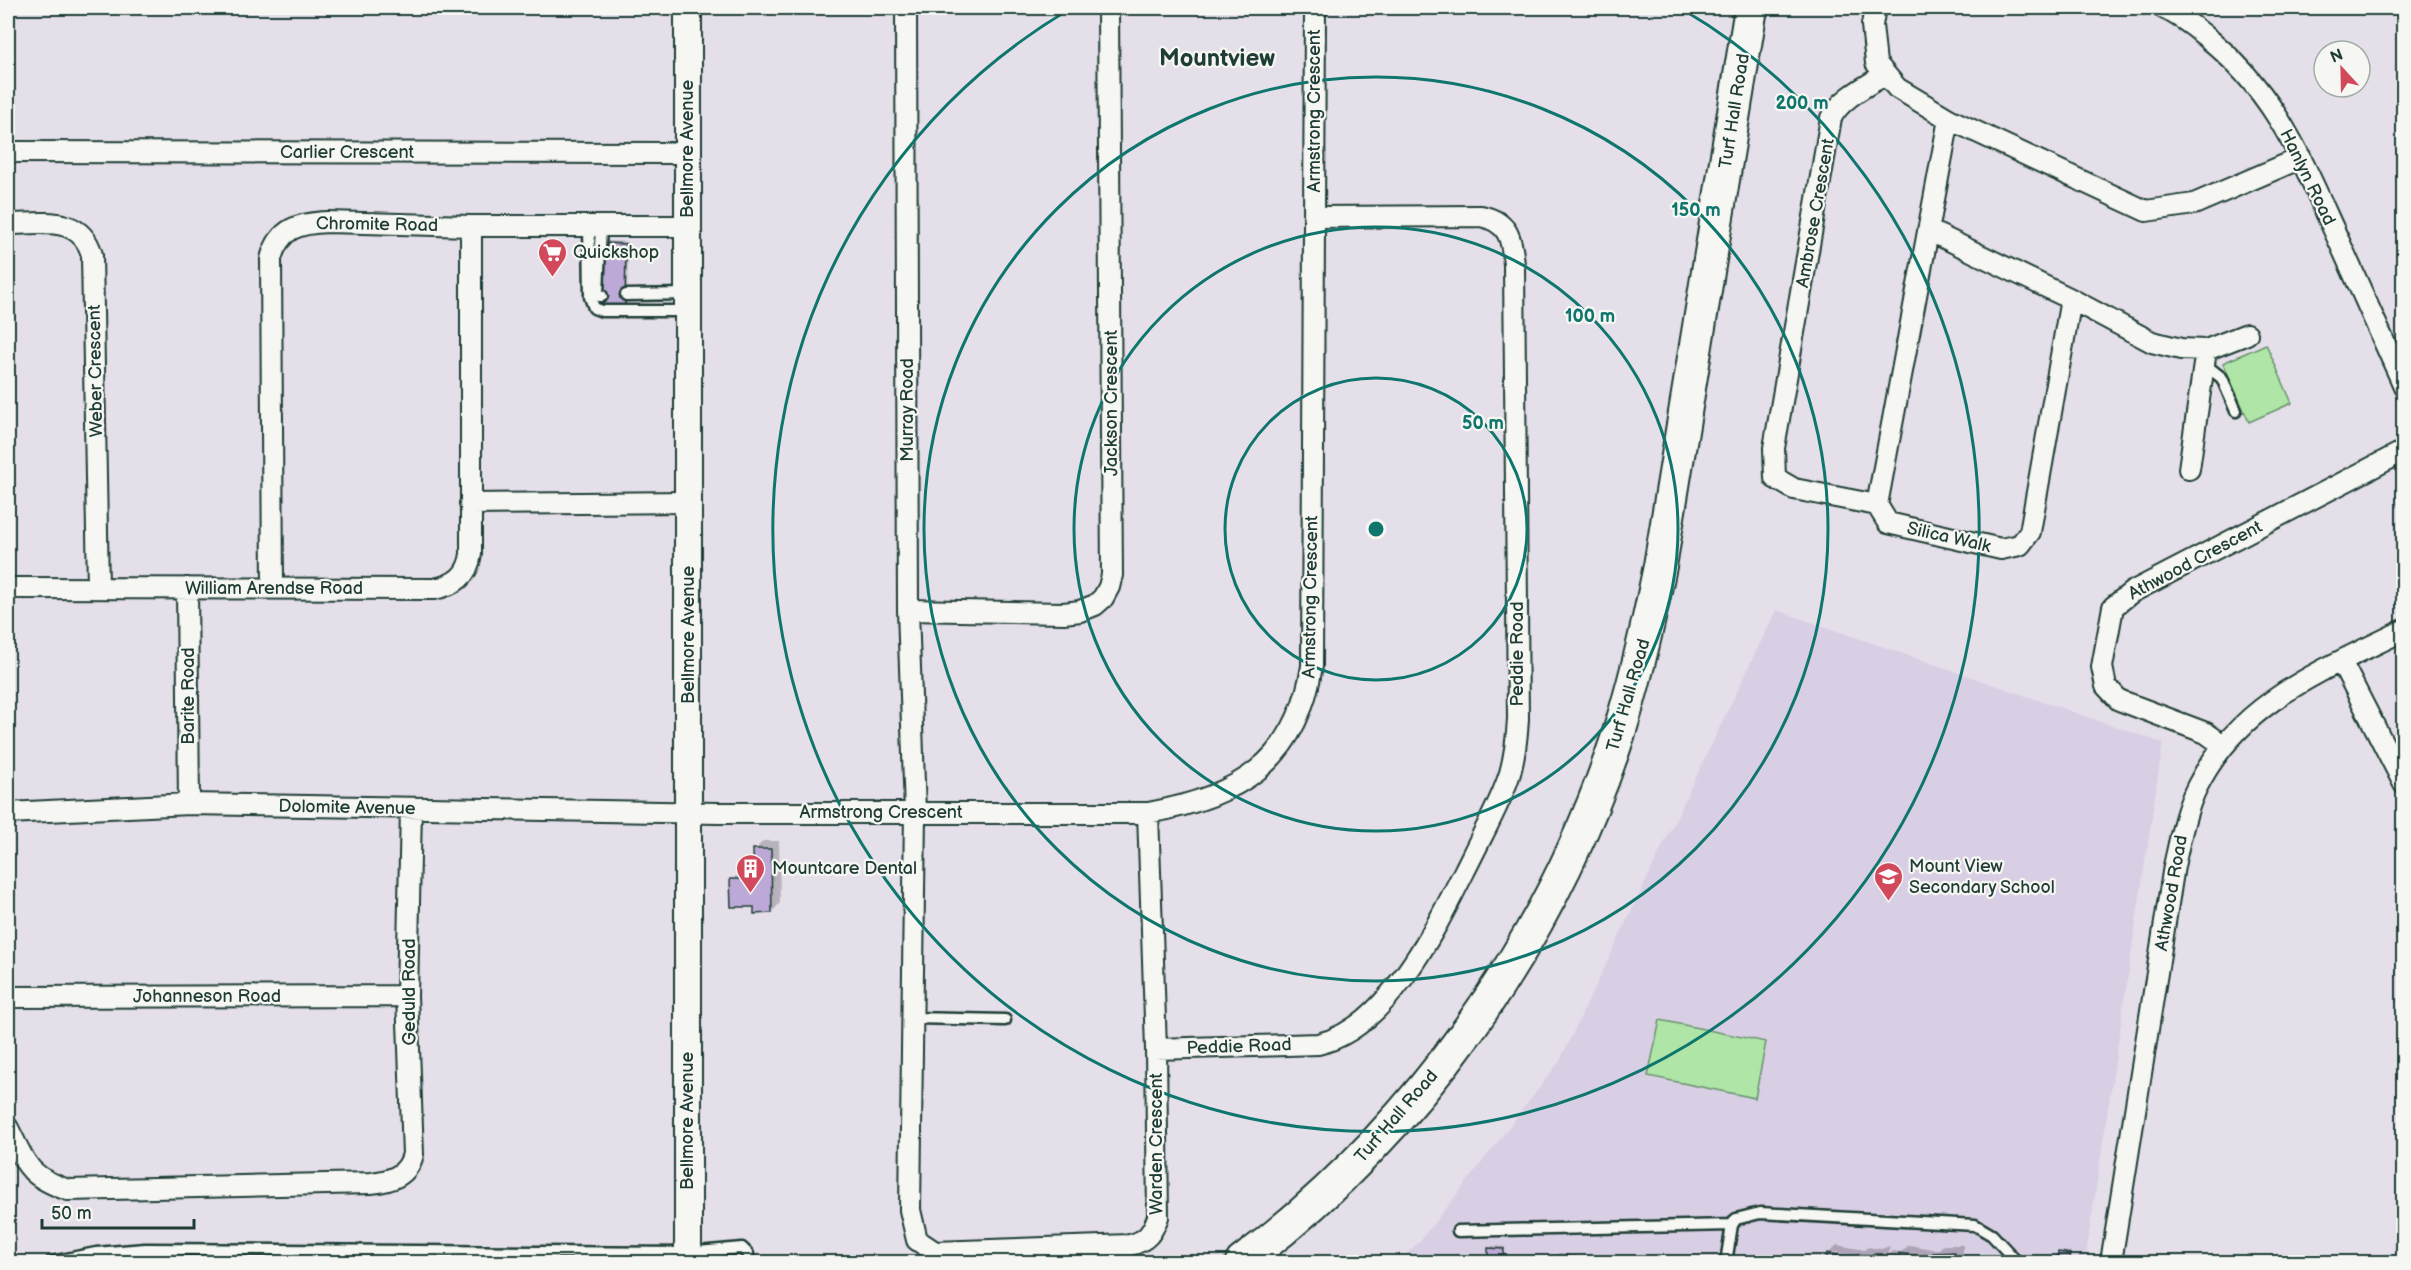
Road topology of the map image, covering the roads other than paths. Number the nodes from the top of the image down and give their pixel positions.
1 (688, 8) edge
2 (906, 8) edge
3 (1108, 8) edge
4 (1315, 8) edge
5 (1751, 8) edge
6 (1875, 8) edge
7 (2163, 8) edge
8 (1884, 75) junction
9 (1949, 118) junction
10 (8, 152) edge
11 (687, 153) junction
12 (2301, 158) junction
13 (1314, 217) junction
14 (8, 224) edge
15 (471, 226) junction
16 (595, 226) junction
17 (687, 226) junction
18 (1928, 230) junction
19 (626, 295) dead end
20 (602, 296) dead end
21 (2071, 299) junction
22 (688, 303) junction
23 (2247, 334) dead end
24 (2205, 357) junction
25 (2403, 386) edge
26 (2236, 411) dead end
27 (2403, 451) edge
28 (2189, 469) dead end
29 (688, 502) junction
30 (470, 504) junction
31 (1877, 505) junction
32 (98, 587) junction
33 (273, 587) junction
34 (8, 588) edge
35 (187, 588) junction
36 (908, 610) junction
37 (2403, 630) edge
38 (2342, 661) junction
39 (2223, 745) junction
40 (2403, 784) edge
41 (189, 804) junction
42 (411, 809) junction
43 (687, 810) junction
44 (915, 812) junction
45 (8, 813) edge
46 (1148, 813) junction
47 (407, 996) junction
48 (8, 997) edge
49 (912, 1018) junction
50 (1005, 1020) dead end
51 (1156, 1049) junction
52 (8, 1128) edge
53 (1732, 1226) junction
54 (1458, 1231) dead end
55 (412, 1250) junction
56 (609, 1258) edge
57 (688, 1258) edge
58 (51, 1263) edge
59 (410, 1263) edge
60 (748, 1263) edge
61 (1242, 1263) edge
62 (1726, 1263) edge
63 (2017, 1263) edge
64 (2111, 1263) edge

1 - 11 street, Bellmore Avenue
2 - 36 street, Murray Road
3 - 36 street, Jackson Crescent
4 - 13 street, Armstrong Crescent
5 - 61 main road, Turf Hall Road
6 - 8 street
7 - 12 street, Hanlyn Road
8 - 9 street
8 - 31 street, Ambrose Crescent
9 - 12 street
9 - 18 street
10 - 11 street, Carlier Crescent
11 - 17 street, Bellmore Avenue
12 - 25 street, Hanlyn Road
13 - 46 street, Armstrong Crescent
13 - 51 street, Peddie Road
14 - 32 street, Weber Crescent
15 - 16 street, Chromite Road
15 - 30 street, William Arendse Road
15 - 33 street, Chromite Road
16 - 17 street, Chromite Road
16 - 20 lane
16 - 22 lane
17 - 22 street, Bellmore Avenue
18 - 21 street
18 - 31 street
19 - 22 lane
21 - 24 street
21 - 31 street, Silica Walk
22 - 29 street, Bellmore Avenue
23 - 24 street
24 - 26 lane
24 - 28 street
27 - 39 street, Athwood Crescent
29 - 30 street
29 - 43 street, Bellmore Avenue
30 - 33 street, William Arendse Road
32 - 34 street, William Arendse Road
32 - 35 street, William Arendse Road
33 - 35 street, William Arendse Road
35 - 41 street, Barite Road
36 - 44 street, Murray Road
37 - 38 street, Athwood Road
38 - 39 street, Athwood Road
38 - 40 street
39 - 64 street, Athwood Road
41 - 42 street, Dolomite Avenue
41 - 45 street, Dolomite Avenue
42 - 43 street, Dolomite Avenue
42 - 47 street, Geduld Road
43 - 44 street, Armstrong Crescent
43 - 57 street, Bellmore Avenue
44 - 46 street, Armstrong Crescent
44 - 49 street, Warden Crescent
46 - 51 street, Warden Crescent
47 - 48 street, Johanneson Road
47 - 52 street, Geduld Road
49 - 50 lane
49 - 51 street, Warden Crescent
53 - 54 lane
53 - 62 lane
53 - 63 lane
55 - 56 lane
55 - 58 lane
55 - 59 lane
56 - 57 lane
57 - 60 lane

